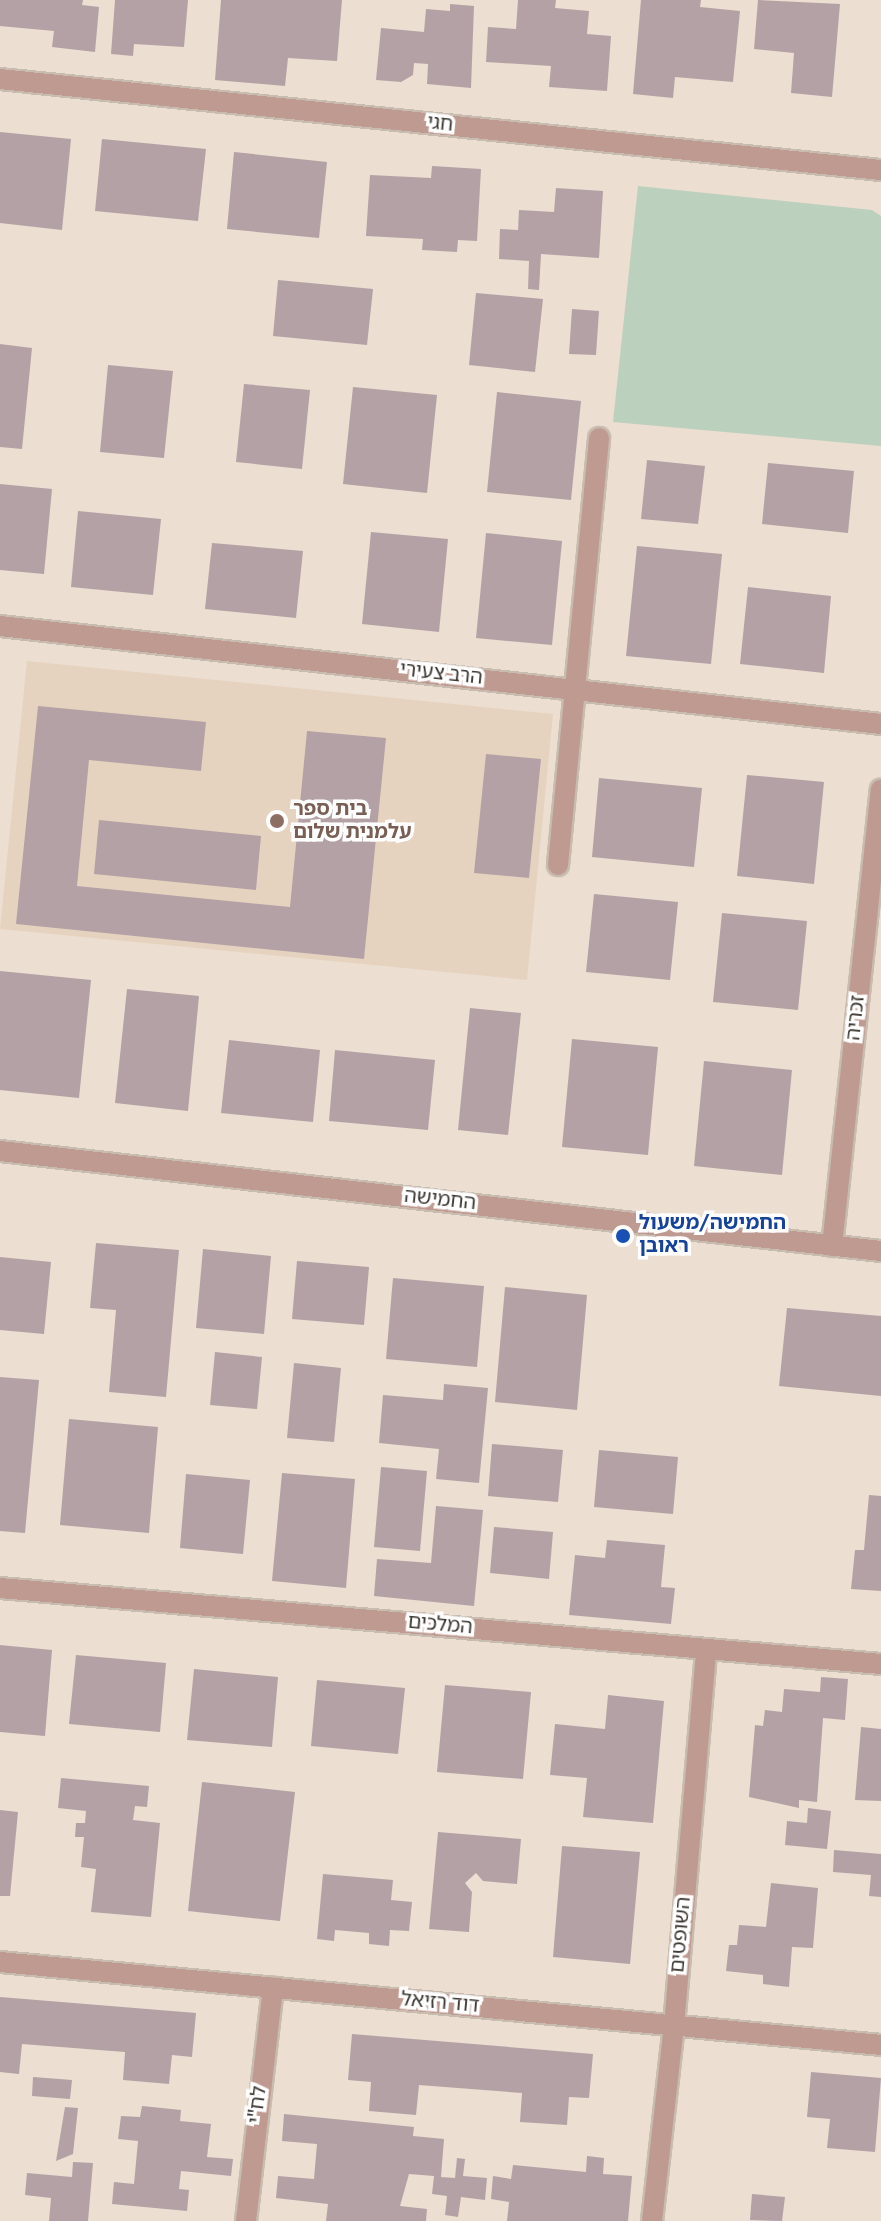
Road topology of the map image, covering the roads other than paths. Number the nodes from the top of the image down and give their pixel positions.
1 (0, 79) edge
2 (881, 170) edge
3 (599, 438) dead end
4 (0, 626) edge
5 (575, 690) junction
6 (881, 724) edge
7 (881, 790) edge
8 (558, 865) dead end
9 (875, 909) edge
10 (0, 1151) edge
11 (832, 1246) junction
12 (881, 1251) edge
13 (0, 1588) edge
14 (706, 1649) junction
15 (881, 1664) edge
16 (0, 1962) edge
17 (273, 1988) junction
18 (674, 2026) junction
19 (881, 2045) edge
20 (246, 2221) edge
21 (652, 2221) edge

1 - 2 street, חגי
3 - 5 street
4 - 5 street, הרב צעירי
5 - 6 street, הרב צעירי
5 - 8 street
7 - 9 street, זכריה
9 - 11 street, זכריה
10 - 11 street, החמישה
11 - 12 street, החמישה
13 - 14 street, המלכים
14 - 15 street, המלכים
14 - 18 street, השופטים
16 - 17 street, דוד רזיאל
17 - 18 street, דוד רזיאל
17 - 20 street, לח"י
18 - 19 street, דוד רזיאל
18 - 21 street, השופטים

